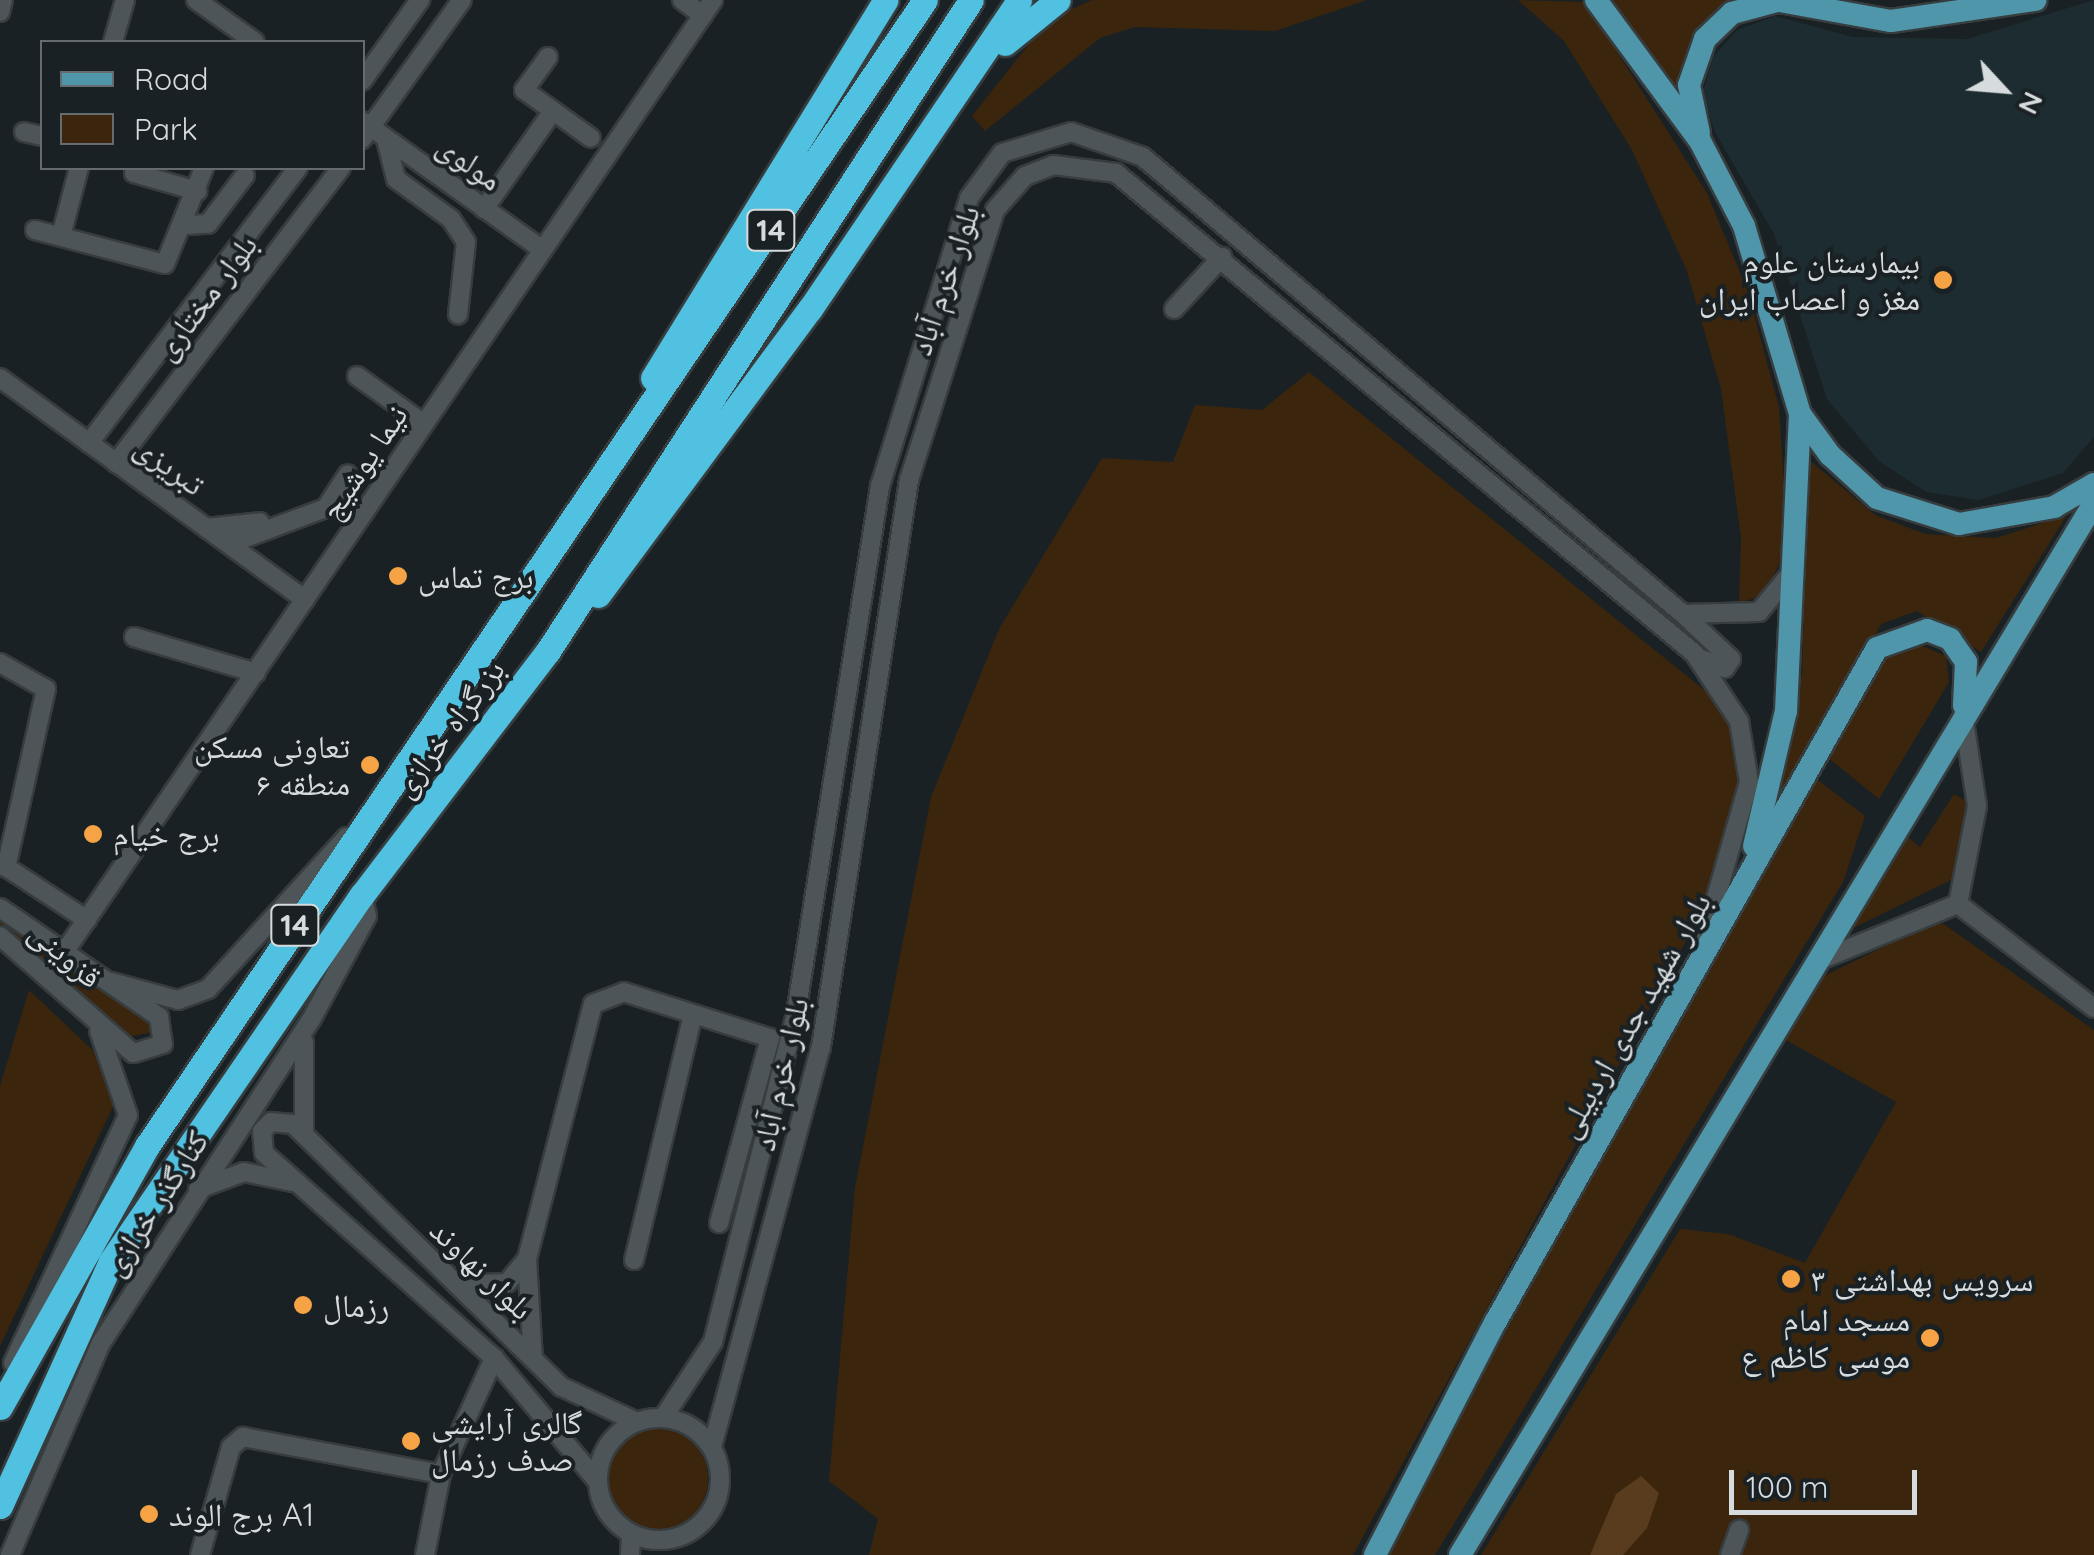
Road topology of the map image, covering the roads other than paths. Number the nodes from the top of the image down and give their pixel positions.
1 (3, 0) edge
2 (125, 0) edge
3 (196, 0) edge
4 (420, 0) edge
5 (462, 0) edge
6 (682, 0) edge
7 (925, 0) edge
8 (970, 0) edge
9 (1018, 0) edge
10 (1058, 0) edge
11 (1596, 0) edge
12 (1776, 1) edge
13 (2025, 1) edge
14 (708, 7) edge
15 (879, 8) edge
16 (1972, 8) edge
17 (0, 12) edge
18 (114, 40) edge
19 (248, 40) edge
20 (548, 58) dead end
21 (365, 77) edge
22 (950, 108) junction
23 (553, 112) junction
24 (371, 132) edge
25 (590, 138) dead end
26 (1700, 141) junction
27 (78, 170) edge
28 (203, 170) edge
29 (296, 170) edge
30 (339, 170) edge
31 (134, 173) dead end
32 (244, 176) dead end
33 (197, 191) junction
34 (484, 209) junction
35 (186, 225) junction
36 (35, 230) dead end
37 (61, 236) junction
38 (542, 250) junction
39 (1222, 257) junction
40 (1273, 271) junction
41 (1260, 288) junction
42 (1174, 309) dead end
43 (458, 316) dead end
44 (357, 376) dead end
45 (0, 378) edge
46 (1800, 414) junction
47 (424, 424) junction
48 (88, 443) junction
49 (618, 460) junction
50 (116, 463) junction
51 (348, 474) dead end
52 (2094, 484) edge
53 (2094, 502) edge
54 (286, 522) junction
55 (206, 528) junction
56 (1800, 528) junction
57 (228, 544) junction
58 (305, 600) junction
59 (1683, 614) junction
60 (134, 637) dead end
61 (548, 651) junction
62 (1694, 652) junction
63 (0, 663) edge
64 (256, 673) junction
65 (1962, 712) junction
66 (374, 814) junction
67 (3, 866) edge
68 (362, 895) junction
69 (1738, 895) junction
70 (1958, 904) junction
71 (0, 908) edge
72 (87, 920) junction
73 (0, 936) edge
74 (61, 958) junction
75 (1811, 965) junction
76 (1696, 967) junction
77 (86, 973) junction
78 (2094, 1008) edge
79 (693, 1014) junction
80 (92, 1018) junction
81 (311, 1020) junction
82 (770, 1038) junction
83 (788, 1043) junction
84 (304, 1134) junction
85 (741, 1142) junction
86 (761, 1149) junction
87 (198, 1189) junction
88 (323, 1199) junction
89 (719, 1223) dead end
90 (527, 1259) junction
91 (634, 1260) dead end
92 (458, 1285) junction
93 (494, 1358) junction
94 (533, 1360) junction
95 (0, 1404) edge
96 (663, 1418) junction
97 (638, 1422) junction
98 (712, 1447) junction
99 (441, 1474) junction
100 (598, 1482) junction
101 (0, 1506) edge
102 (1739, 1530) dead end
103 (632, 1534) junction
104 (664, 1548) edge
105 (10, 1555) edge
106 (200, 1555) edge
107 (425, 1555) edge
108 (630, 1555) edge
109 (1375, 1555) edge
110 (1460, 1555) edge
111 (1730, 1555) edge

1 - 17 street
2 - 18 street
3 - 19 street
4 - 21 street
5 - 24 street
6 - 14 street
7 - 49 highway, بزرگراه خرازی / 14
8 - 61 highway, بزرگراه خرازی / 14
9 - 22 highway
10 - 22 highway
11 - 26 main road
12 - 16 main road
12 - 26 main road
13 - 16 main road
14 - 38 street, نیما یوشیج
15 - 49 highway
20 - 23 street
22 - 61 highway
23 - 25 street
23 - 34 street
24 - 34 street, مولوی
24 - 43 street
26 - 46 main road
27 - 37 street
28 - 33 street
29 - 48 street, بلوار مختاری
30 - 50 street, بلوار مختاری
31 - 33 street
32 - 35 street
33 - 35 street
34 - 38 street, مولوی
35 - 37 street
36 - 37 street
38 - 47 street, نیما یوشیج
39 - 41 street, بلوار خرم آباد
39 - 42 street
39 - 98 street, بلوار خرم آباد
40 - 41 street
40 - 59 street, بلوار خرم آباد
40 - 83 street, بلوار خرم آباد
41 - 62 street, بلوار خرم آباد
44 - 47 street
45 - 48 street, تبریزی
46 - 52 main road
46 - 56 main road
47 - 58 street, نیما یوشیج
48 - 50 street, تبریزی
49 - 66 highway, بزرگراه خرازی / 14
50 - 55 street, تبریزی
51 - 54 street
53 - 65 main road, بلوار شهید جدی اردبیلی
54 - 55 street
54 - 57 street
55 - 57 street, تبریزی
56 - 59 street
56 - 69 main road
57 - 58 street, تبریزی
58 - 64 street, نیما یوشیج
59 - 62 street, بلوار خرم آباد
60 - 64 street
61 - 68 highway, بزرگراه خرازی / 14
62 - 76 street, بلوار خرم آباد
63 - 67 street
64 - 72 street, نیما یوشیج
65 - 69 main road, بلوار شهید جدی اردبیلی
65 - 70 street
65 - 75 main road, بلوار شهید جدی اردبیلی
66 - 77 street
66 - 95 highway, بزرگراه خرازی / 14
67 - 72 street
68 - 81 street, کنارگذر خرازی
68 - 101 highway, بزرگراه خرازی / 14
69 - 76 main road, بلوار شهید جدی اردبیلی
70 - 75 street
70 - 78 street
71 - 74 street, قزوینی
72 - 74 street, نیما یوشیج
73 - 80 street, قزوینی
74 - 77 street, قزوینی
75 - 110 main road, بلوار شهید جدی اردبیلی
76 - 109 main road, بلوار شهید جدی اردبیلی
77 - 80 street, قزوینی
79 - 82 street
79 - 90 street
79 - 91 street
80 - 95 street
81 - 84 street
81 - 87 street, کنارگذر خرازی
82 - 83 street
82 - 85 street
83 - 86 street, بلوار خرم آباد
84 - 88 street
84 - 92 street, بلوار نهاوند
85 - 86 street
85 - 89 street
86 - 96 street, بلوار خرم آباد
87 - 88 street
87 - 105 street, کنارگذر خرازی
88 - 93 street, بلوار نهاوند
90 - 92 street
90 - 94 street
92 - 94 street, بلوار نهاوند
93 - 99 street
93 - 100 street, بلوار نهاوند
94 - 97 street, بلوار نهاوند
96 - 97 street
96 - 98 street
97 - 100 street
98 - 104 street
99 - 106 street
99 - 107 street
100 - 103 street
102 - 111 street
103 - 104 street
103 - 108 street

